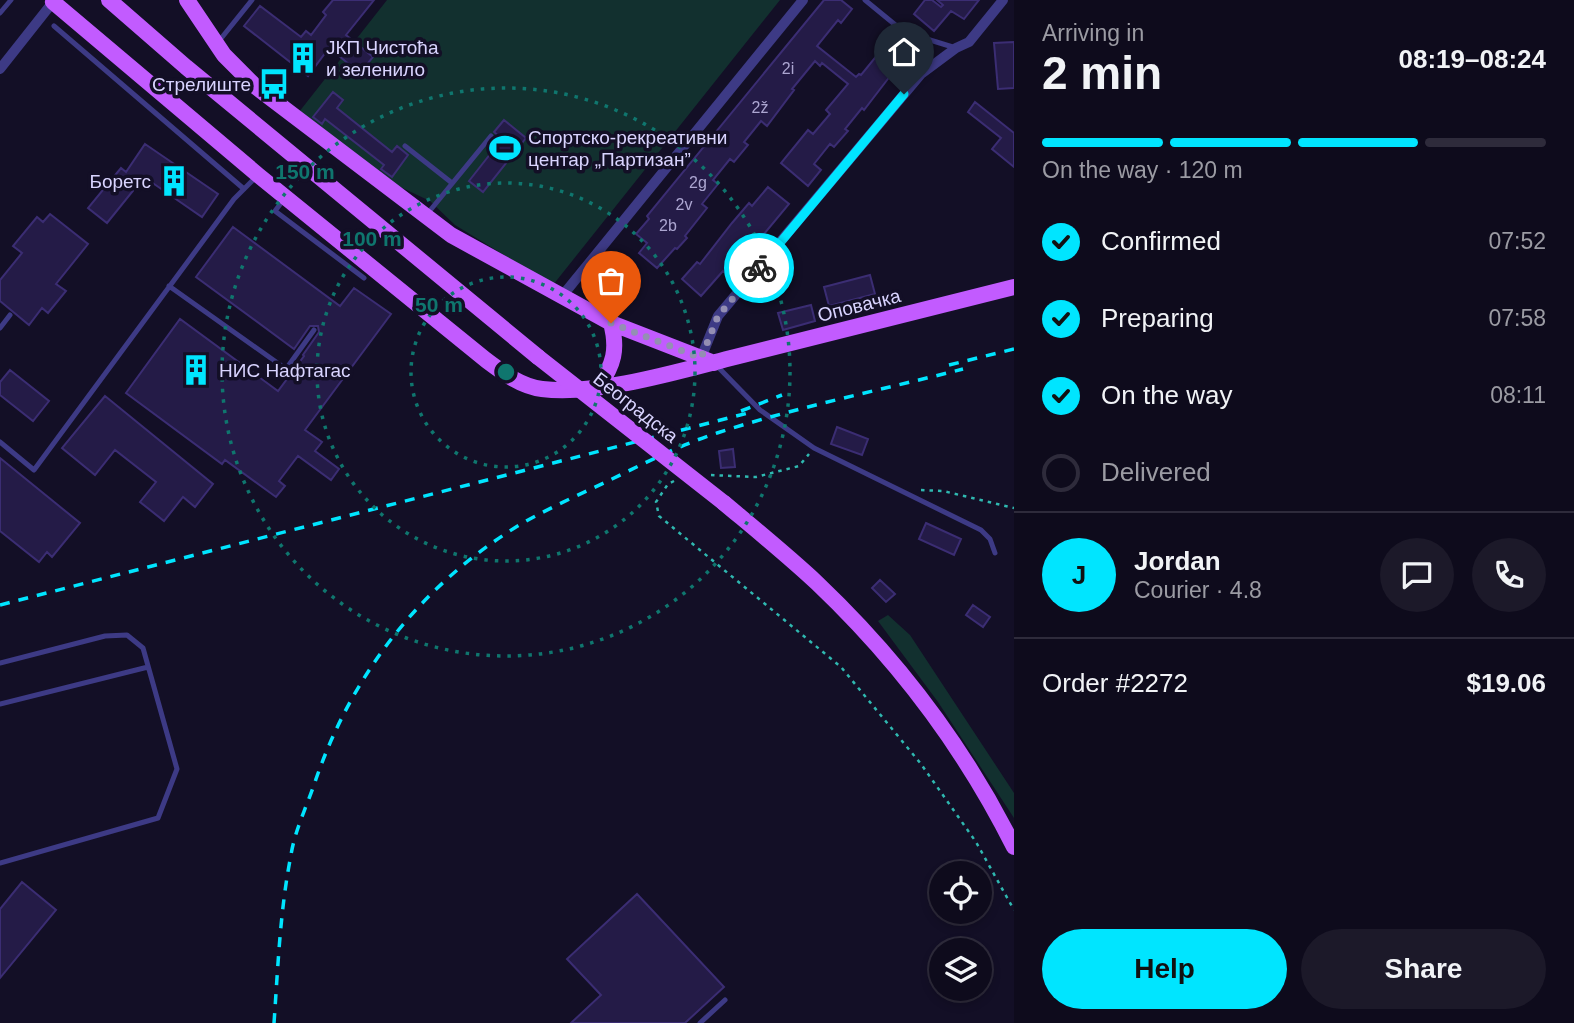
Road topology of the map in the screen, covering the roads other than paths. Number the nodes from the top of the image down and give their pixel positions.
1 (11, 0) edge
2 (109, 0) edge
3 (187, 0) edge
4 (252, 0) edge
5 (803, 0) edge
6 (864, 0) edge
7 (1003, 0) edge
8 (54, 1) edge
9 (0, 13) edge
10 (54, 26) dead end
11 (904, 32) junction
12 (217, 44) junction
13 (956, 48) junction
14 (2, 64) edge
15 (921, 74) junction
16 (491, 136) dead end
17 (405, 146) dead end
18 (258, 175) junction
19 (452, 183) junction
20 (244, 189) junction
21 (285, 197) junction
22 (425, 215) junction
23 (364, 278) dead end
24 (169, 286) junction
25 (1014, 287) edge
26 (563, 295) junction
27 (10, 315) dead end
28 (611, 323) junction
29 (0, 328) edge
30 (314, 330) dead end
31 (708, 360) junction
32 (598, 387) junction
33 (0, 442) edge
34 (995, 553) dead end
35 (0, 663) edge
36 (148, 667) junction
37 (0, 704) edge
38 (1014, 847) edge
39 (0, 863) edge
40 (725, 1000) dead end
41 (700, 1023) edge

1 - 9 lane
2 - 38 main road, Београдска, bridge
3 - 12 main road
4 - 12 lane
5 - 26 street
6 - 11 lane
7 - 13 street
8 - 14 street
8 - 18 main road, Оповачка
10 - 20 lane
11 - 13 lane
11 - 15 lane
12 - 22 main road
13 - 15 street
15 - 31 street
16 - 19 lane
17 - 19 lane
18 - 20 lane
18 - 21 main road, Оповачка
19 - 22 lane
20 - 24 lane
21 - 23 lane
21 - 32 main road, Оповачка
22 - 26 main road
24 - 30 lane
24 - 33 lane
25 - 31 main road, Оповачка
26 - 28 main road
27 - 29 lane
28 - 31 main road
28 - 32 main road
31 - 32 main road, Оповачка
31 - 34 lane
35 - 36 lane
36 - 37 lane
36 - 39 lane
40 - 41 lane

